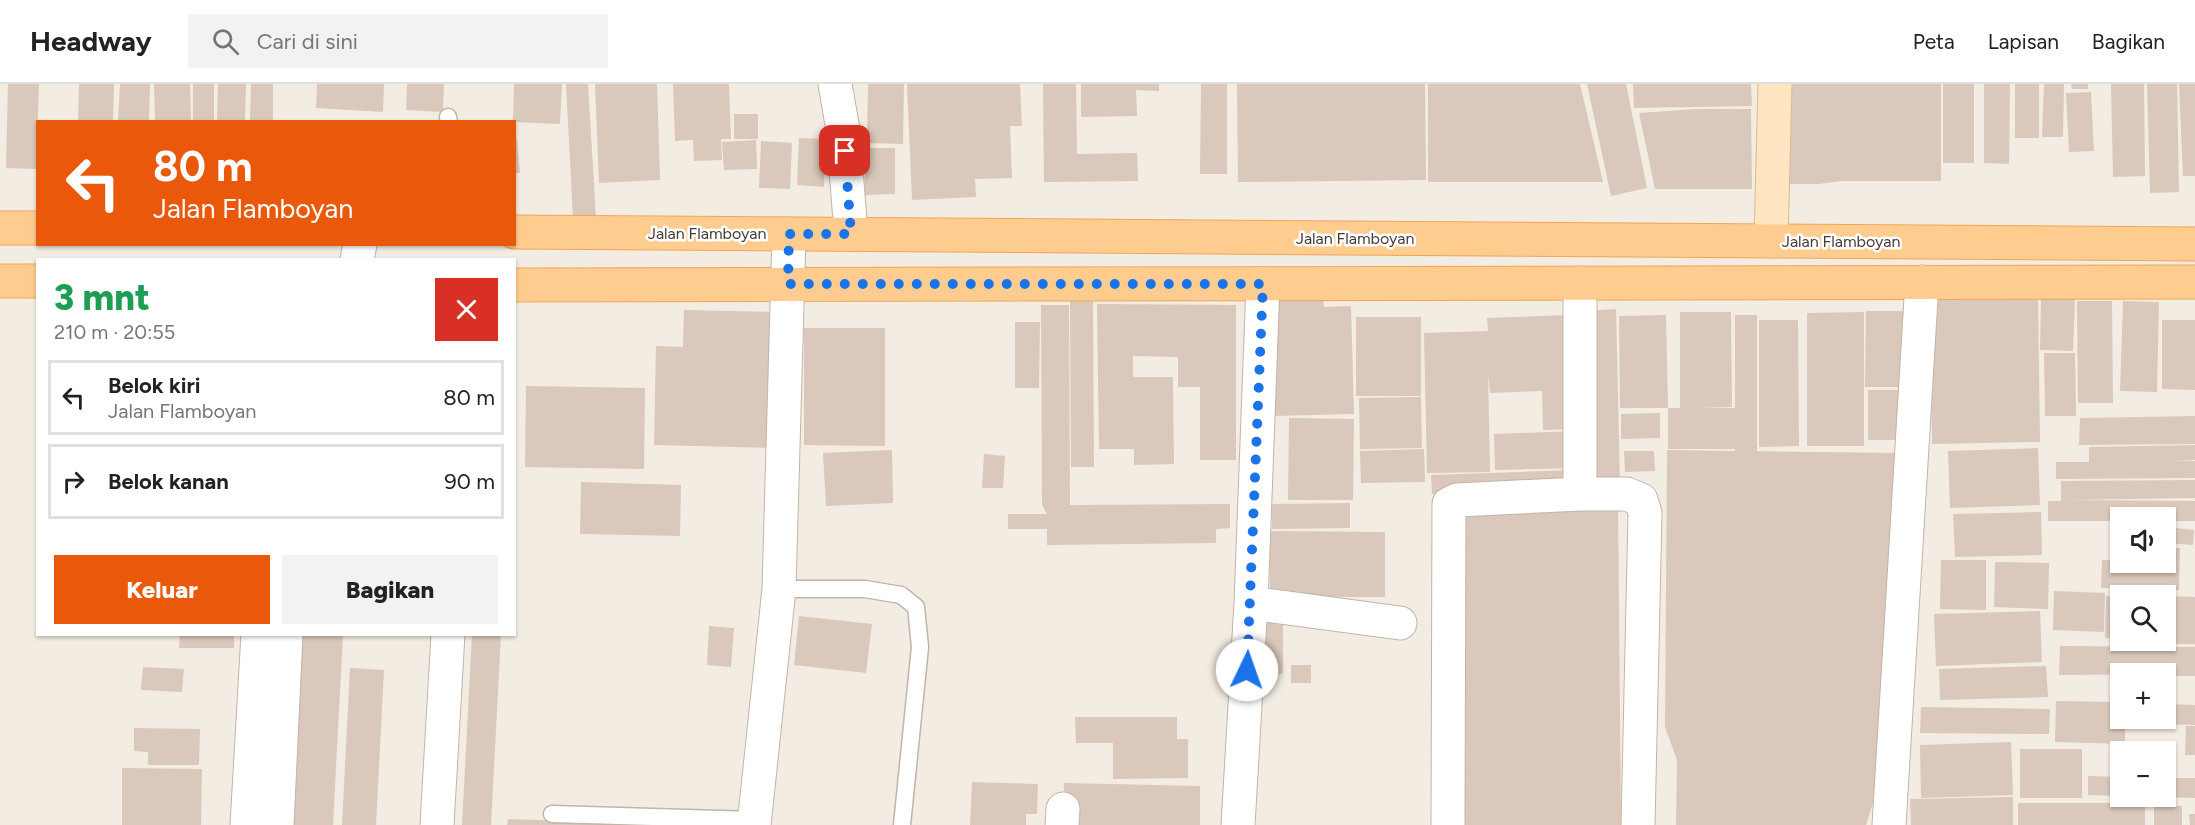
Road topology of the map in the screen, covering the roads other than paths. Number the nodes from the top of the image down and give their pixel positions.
1 (834, 84) edge
2 (1775, 84) edge
3 (0, 228) edge
4 (36, 228) edge
5 (516, 232) edge
6 (789, 234) junction
7 (851, 234) junction
8 (1771, 241) junction
9 (2195, 244) edge
10 (0, 281) edge
11 (36, 281) edge
12 (1922, 282) junction
13 (2195, 282) edge
14 (1580, 283) junction
15 (788, 284) junction
16 (1263, 284) junction
17 (516, 285) edge
18 (1580, 494) junction
19 (779, 589) junction
20 (1251, 603) junction
21 (1401, 623) dead end
22 (258, 636) edge
23 (286, 636) edge
24 (448, 636) edge
25 (552, 814) dead end
26 (754, 823) edge
27 (248, 825) edge
28 (277, 825) edge
29 (437, 825) edge
30 (902, 825) edge
31 (1238, 825) edge
32 (1448, 825) edge
33 (1638, 825) edge
34 (1889, 825) edge

1 - 7 street
2 - 8 street
3 - 4 main road
5 - 6 main road, Jalan Flamboyan
6 - 7 main road, Jalan Flamboyan
6 - 15 street
7 - 8 main road, Jalan Flamboyan
8 - 9 main road, Jalan Flamboyan
10 - 11 main road
12 - 13 main road
12 - 14 main road
12 - 34 street
14 - 16 main road
14 - 18 street
15 - 16 main road
15 - 17 main road
15 - 19 street
16 - 20 street
18 - 32 street
18 - 33 street
19 - 26 street
19 - 30 lane
20 - 21 street
20 - 31 street
22 - 27 street
23 - 28 street
24 - 29 street
25 - 26 lane

